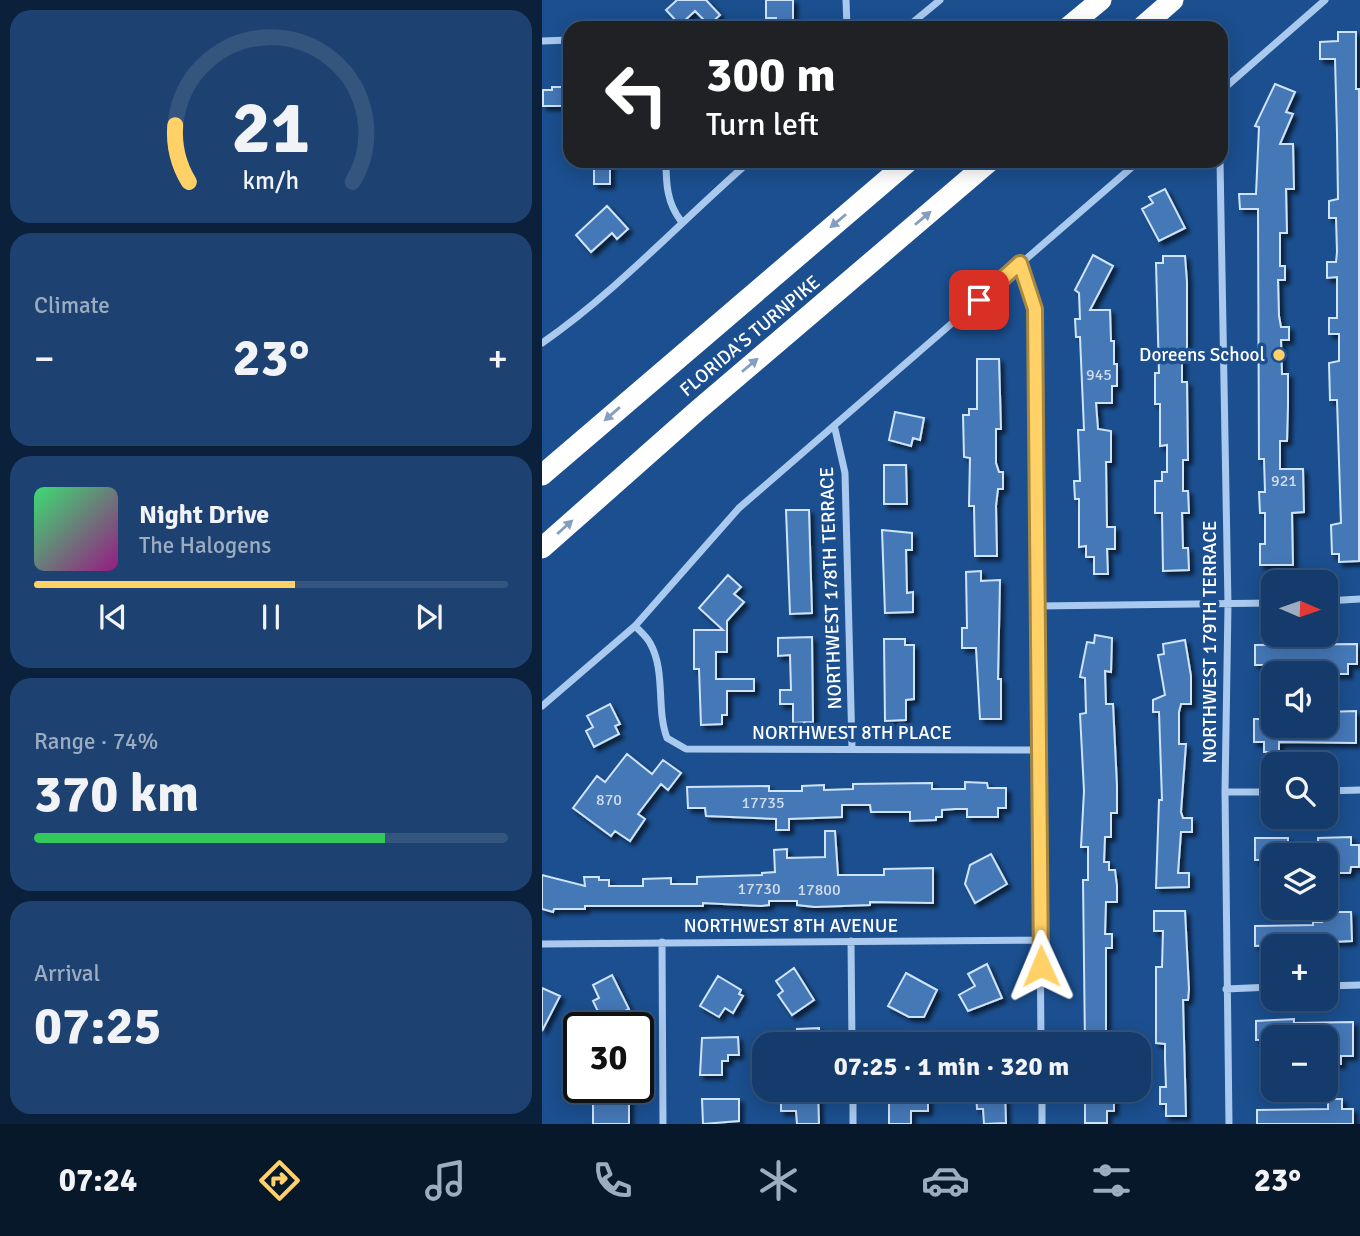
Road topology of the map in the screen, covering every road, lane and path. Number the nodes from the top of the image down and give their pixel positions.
1 (845, 0) edge
2 (940, 0) edge
3 (1101, 0) edge
4 (1173, 0) edge
5 (1325, 0) edge
6 (846, 21) edge
7 (914, 21) edge
8 (1076, 21) edge
9 (1149, 21) edge
10 (563, 40) edge
11 (542, 41) edge
12 (1228, 85) edge
13 (666, 168) edge
14 (742, 168) edge
15 (901, 168) edge
16 (981, 168) edge
17 (1131, 168) edge
18 (1220, 168) edge
19 (681, 221) junction
20 (1020, 263) junction
21 (542, 343) edge
22 (835, 429) junction
23 (542, 475) edge
24 (542, 548) edge
25 (1359, 599) edge
26 (1338, 600) edge
27 (1261, 603) edge
28 (1228, 604) junction
29 (1039, 606) junction
30 (635, 626) junction
31 (542, 706) edge
32 (852, 748) junction
33 (1040, 750) junction
34 (1359, 790) edge
35 (1338, 791) edge
36 (1225, 792) junction
37 (1261, 792) edge
38 (1040, 940) junction
39 (851, 941) junction
40 (662, 942) junction
41 (542, 944) edge
42 (1359, 985) edge
43 (1338, 986) edge
44 (1261, 988) edge
45 (1226, 989) junction
46 (852, 1032) edge
47 (1041, 1032) edge
48 (853, 1102) edge
49 (1042, 1102) edge
50 (663, 1124) edge
51 (853, 1124) edge
52 (1042, 1124) edge
53 (1229, 1124) edge

1 - 6 street
2 - 7 street
3 - 8 highway
4 - 9 highway
5 - 12 street
10 - 11 street
13 - 19 street
14 - 19 street
15 -> 23 highway, FLORIDA'S TURNPIKE
24 -> 16 highway, FLORIDA'S TURNPIKE
17 - 20 street
18 - 28 street, NORTHWEST 179TH TERRACE
19 - 21 street
20 - 22 street
20 - 29 street
22 - 30 street
22 - 32 street, NORTHWEST 178TH TERRACE
25 - 26 street
27 - 28 street
28 - 29 street
28 - 36 street, NORTHWEST 179TH TERRACE
29 - 33 street
30 - 31 street
30 - 32 street, NORTHWEST 8TH PLACE
32 - 33 street, NORTHWEST 8TH PLACE
33 - 38 street
34 - 35 street
36 - 37 street
36 - 45 street, NORTHWEST 179TH TERRACE
38 - 39 street, NORTHWEST 8TH AVENUE
38 - 47 street
39 - 40 street, NORTHWEST 8TH AVENUE
39 - 46 street
40 - 41 street, NORTHWEST 8TH AVENUE
40 - 50 street
42 - 43 street
44 - 45 street
45 - 53 street, NORTHWEST 179TH TERRACE
48 - 51 street
49 - 52 street

